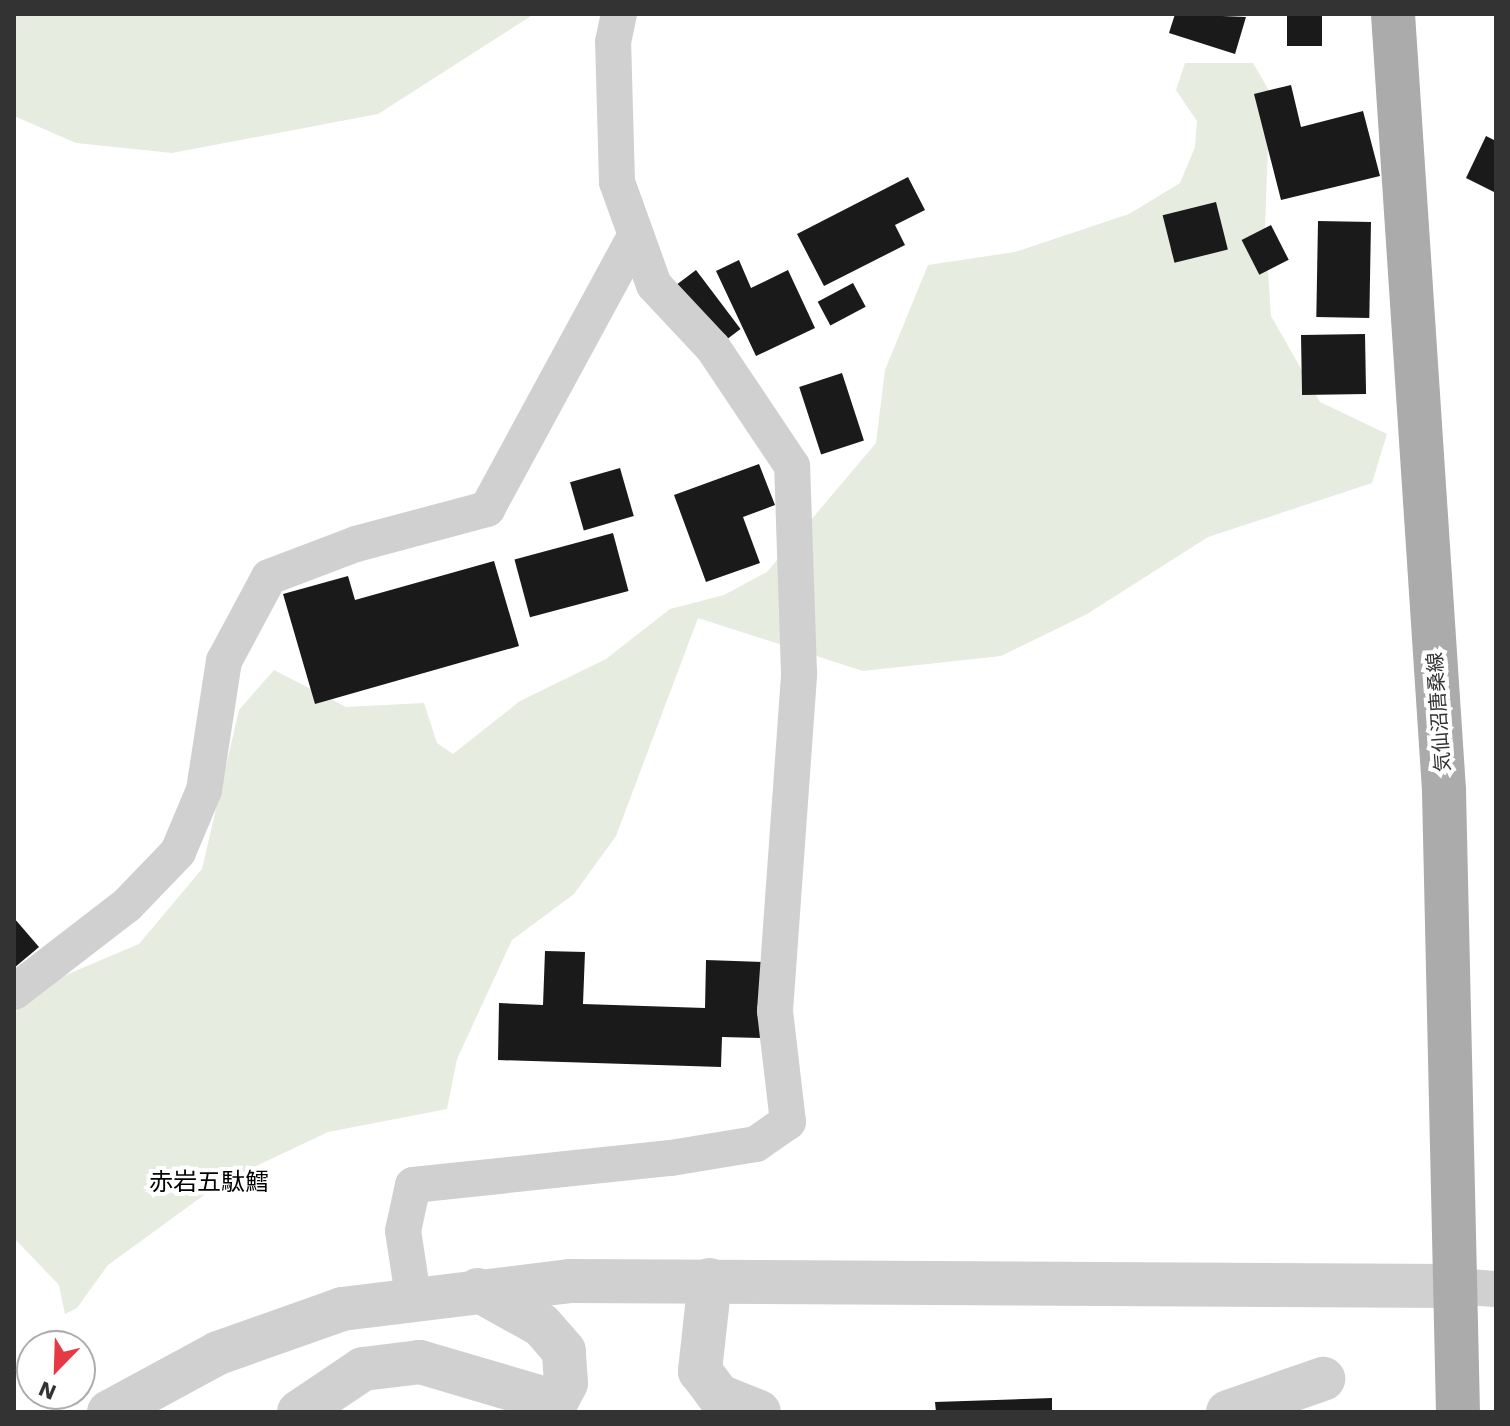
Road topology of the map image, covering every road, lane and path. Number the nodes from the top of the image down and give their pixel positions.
1 (619, 14) edge
2 (1393, 14) edge
3 (636, 235) junction
4 (14, 992) edge
5 (710, 1280) junction
6 (1453, 1286) junction
7 (1496, 1289) edge
8 (478, 1290) junction
9 (413, 1296) junction
10 (1323, 1379) dead end
11 (109, 1412) edge
12 (299, 1412) edge
13 (759, 1412) edge
14 (1228, 1412) edge
15 (1458, 1412) edge

1 - 3 street
2 - 6 main road, 気仙沼唐桑線
3 - 4 street
3 - 9 street
5 - 6 street
5 - 8 street
5 - 13 street
6 - 7 street
6 - 15 main road, 気仙沼唐桑線
8 - 9 street
8 - 12 street
9 - 11 street
10 - 14 street

